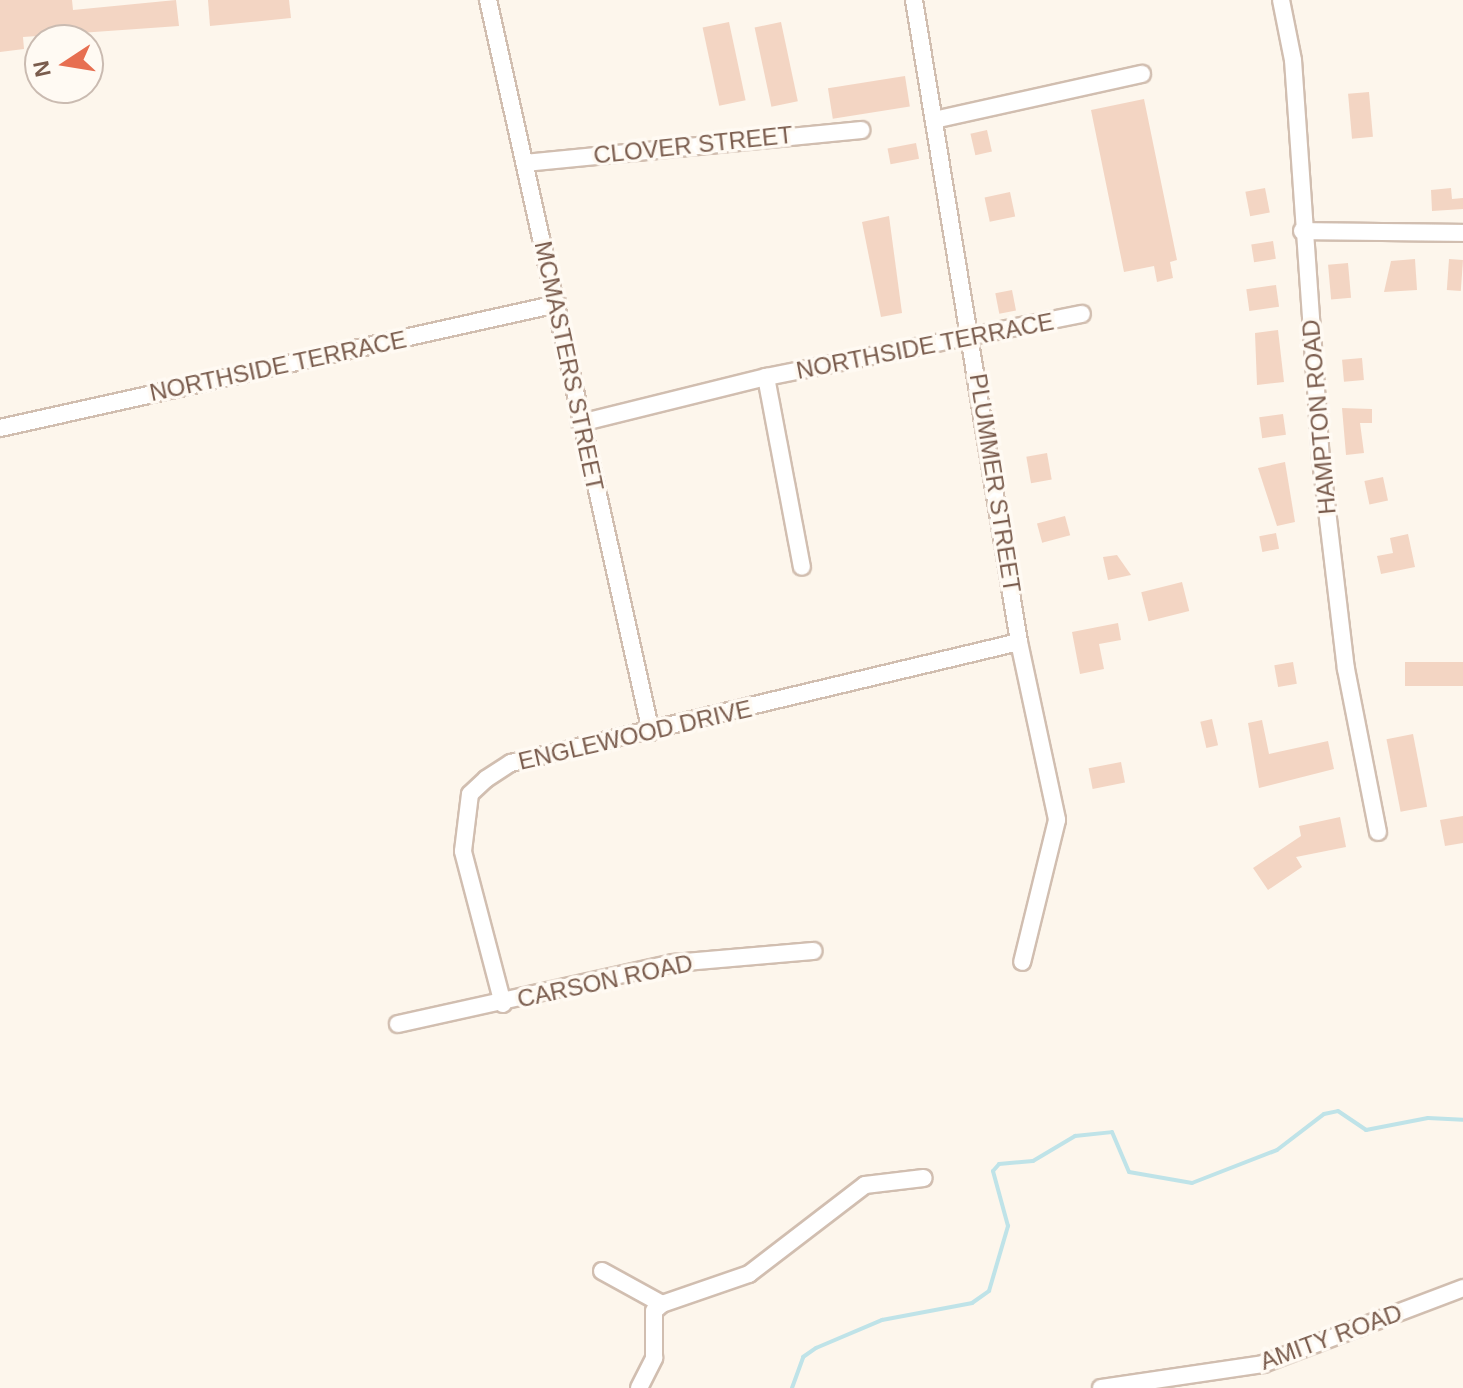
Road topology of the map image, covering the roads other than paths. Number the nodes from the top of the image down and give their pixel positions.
1 (488, 0) edge
2 (914, 0) edge
3 (1281, 0) edge
4 (1142, 74) dead end
5 (934, 120) junction
6 (861, 130) dead end
7 (525, 163) junction
8 (1302, 231) junction
9 (1463, 233) edge
10 (557, 304) junction
11 (1082, 314) dead end
12 (973, 337) junction
13 (766, 377) junction
14 (580, 423) junction
15 (0, 428) edge
16 (802, 567) dead end
17 (1019, 642) junction
18 (651, 732) junction
19 (1378, 832) dead end
20 (813, 951) dead end
21 (1022, 962) dead end
22 (503, 1004) junction
23 (398, 1024) dead end
24 (924, 1178) dead end
25 (602, 1271) dead end
26 (1463, 1288) edge
27 (662, 1304) junction
28 (639, 1388) edge
29 (1101, 1388) edge

1 - 7 street, MCMASTERS STREET
2 - 5 street, PLUMMER STREET
3 - 8 street, HAMPTON ROAD
4 - 5 street
5 - 12 street, PLUMMER STREET
6 - 7 street, CLOVER STREET
7 - 10 street, MCMASTERS STREET
8 - 9 street
8 - 19 street, HAMPTON ROAD
10 - 14 street, MCMASTERS STREET
10 - 15 street, NORTHSIDE TERRACE
11 - 12 street, NORTHSIDE TERRACE
12 - 13 street, NORTHSIDE TERRACE
12 - 17 street, PLUMMER STREET
13 - 14 street, NORTHSIDE TERRACE
13 - 16 street
14 - 18 street, MCMASTERS STREET
17 - 18 street, ENGLEWOOD DRIVE
17 - 21 street, PLUMMER STREET
18 - 22 street, ENGLEWOOD DRIVE
20 - 22 street, CARSON ROAD
22 - 23 street, CARSON ROAD
24 - 27 street
25 - 27 street
26 - 29 street, AMITY ROAD
27 - 28 street

